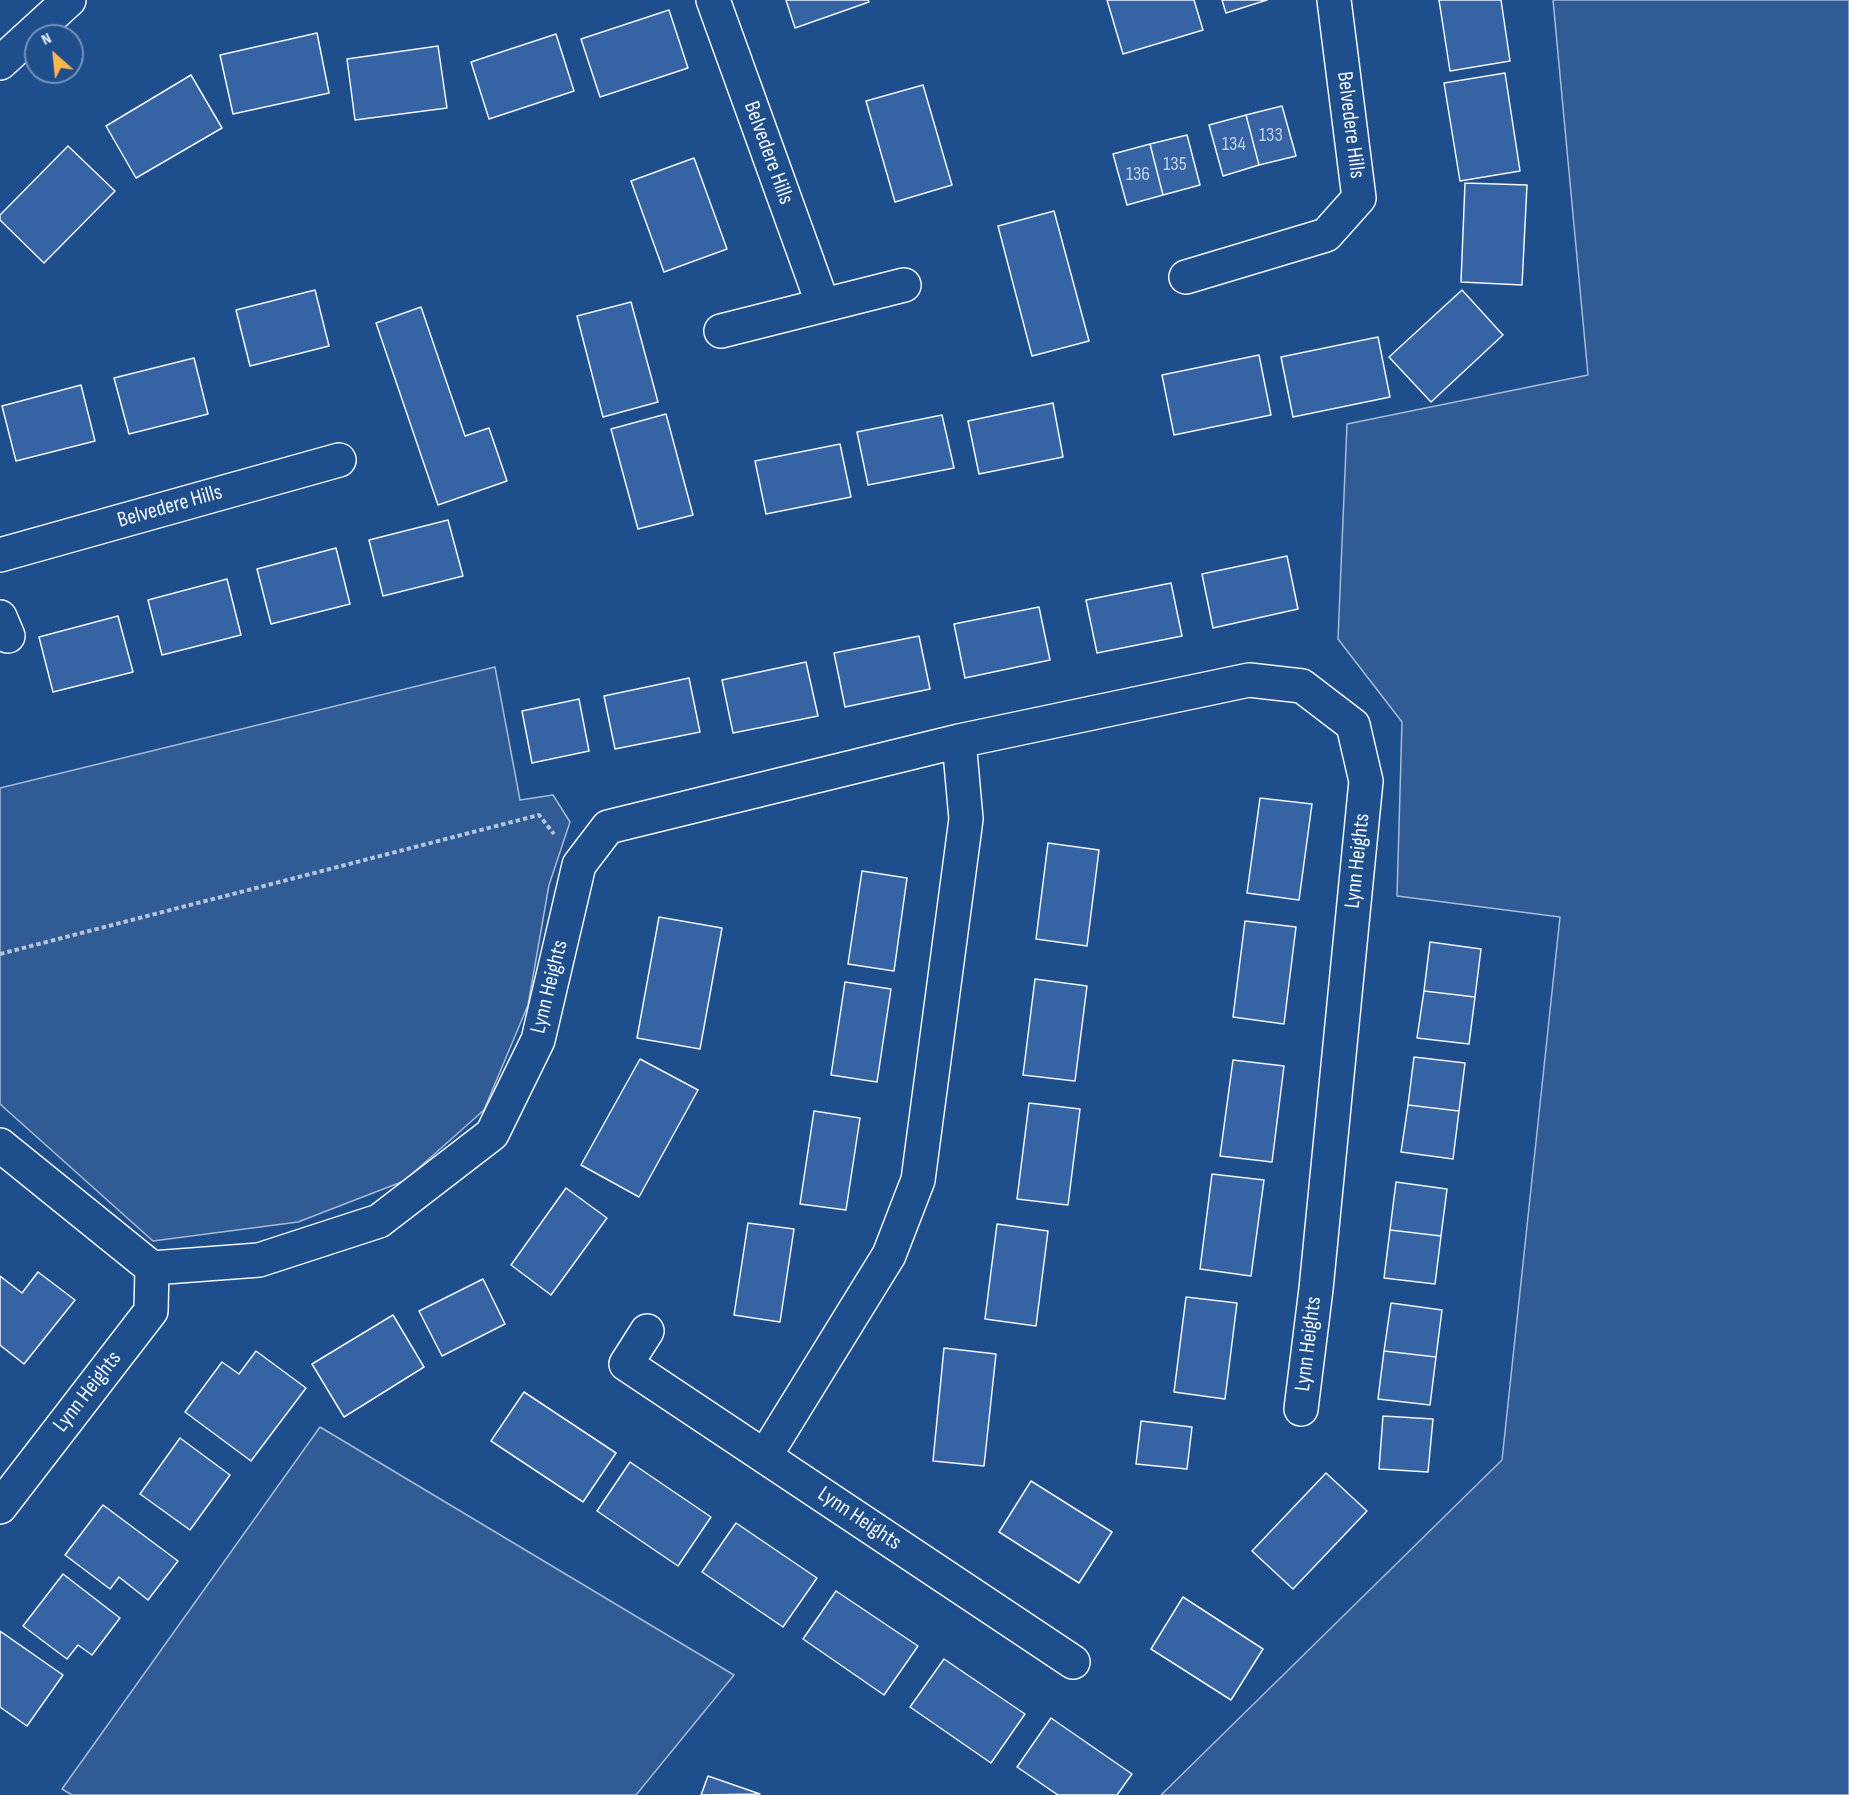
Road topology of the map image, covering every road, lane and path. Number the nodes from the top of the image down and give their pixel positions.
1 (69, 0) edge
2 (713, 0) edge
3 (1334, 0) edge
4 (0, 63) edge
5 (1186, 277) dead end
6 (904, 285) dead end
7 (823, 305) junction
8 (721, 331) dead end
9 (339, 460) dead end
10 (0, 555) edge
11 (960, 741) junction
12 (579, 865) junction
13 (0, 954) edge
14 (0, 1145) edge
15 (152, 1268) junction
16 (647, 1331) dead end
17 (1301, 1409) dead end
18 (765, 1456) junction
19 (0, 1507) edge
20 (1073, 1662) dead end

1 - 4 street
2 - 7 street, Belvedere Hills
3 - 5 street, Belvedere Hills
6 - 7 street
7 - 8 street
9 - 10 street, Belvedere Hills
11 - 12 street, Lynn Heights
11 - 17 street, Lynn Heights
11 - 18 street
12 - 13 path
12 - 15 street, Lynn Heights
14 - 15 street
15 - 19 street, Lynn Heights
16 - 18 street, Lynn Heights
18 - 20 street, Lynn Heights

